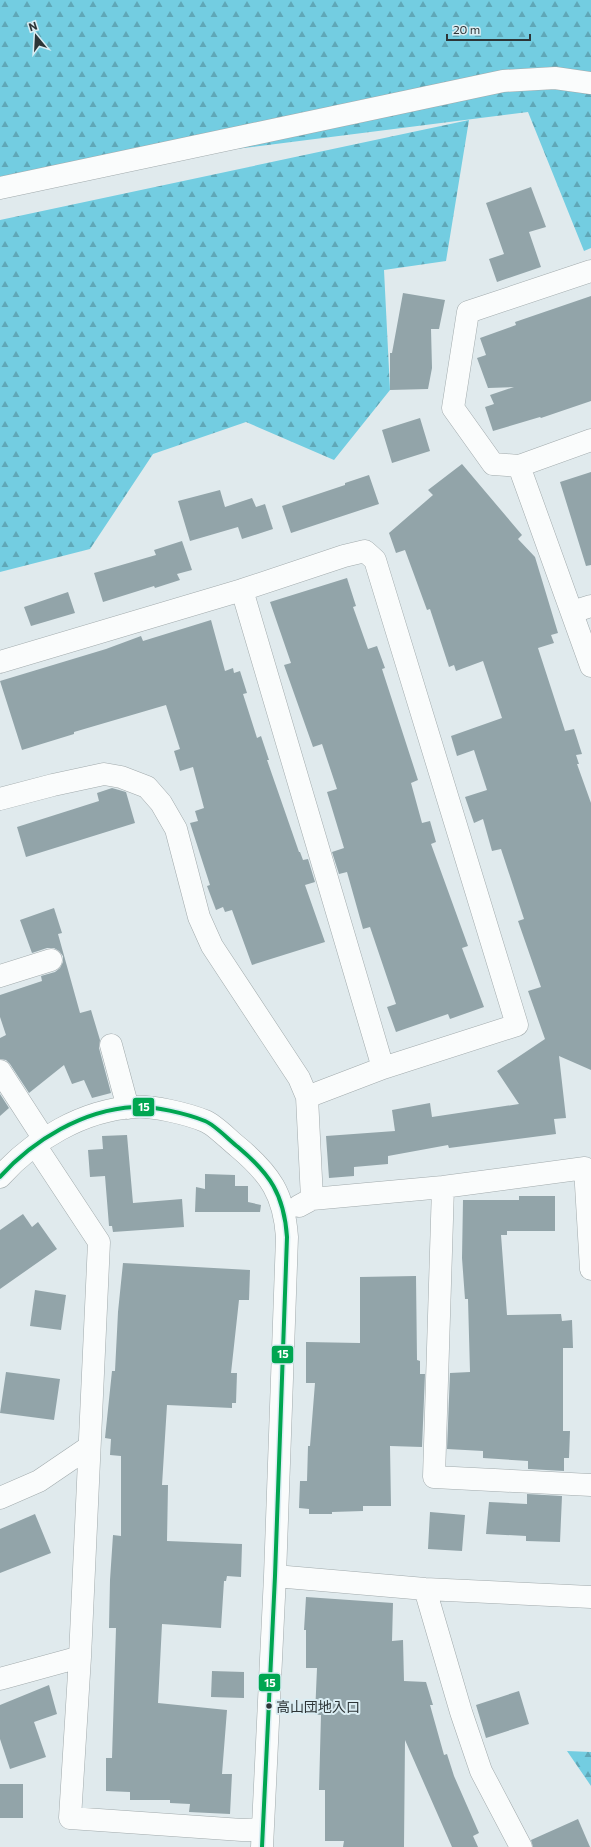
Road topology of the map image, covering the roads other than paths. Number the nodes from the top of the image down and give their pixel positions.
1 (591, 83) edge
2 (0, 188) edge
3 (591, 271) edge
4 (591, 440) edge
5 (519, 466) junction
6 (242, 590) junction
7 (581, 609) edge
8 (0, 662) edge
9 (591, 666) edge
10 (0, 799) edge
11 (51, 960) dead end
12 (0, 976) edge
13 (111, 1045) dead end
14 (383, 1068) junction
15 (0, 1071) edge
16 (307, 1097) junction
17 (128, 1108) junction
18 (40, 1142) junction
19 (0, 1177) edge
20 (443, 1187) junction
21 (312, 1199) junction
22 (285, 1214) junction
23 (591, 1269) edge
24 (88, 1447) junction
25 (591, 1485) edge
26 (0, 1498) edge
27 (275, 1576) junction
28 (425, 1589) junction
29 (591, 1597) edge
30 (80, 1657) junction
31 (0, 1679) edge
32 (262, 1838) edge
33 (521, 1847) edge

1 - 2 street
3 - 5 street
4 - 5 street
5 - 7 street
6 - 8 street
6 - 14 street
6 - 14 street
7 - 9 street
10 - 16 street
11 - 12 street
13 - 17 street
14 - 16 street
15 - 18 street
16 - 21 street
17 - 18 street
17 - 22 street
18 - 19 street
18 - 24 street
20 - 21 street
20 - 23 street
20 - 25 street
21 - 22 street
22 - 27 street
24 - 26 street
24 - 30 street
27 - 28 street
27 - 32 street
28 - 29 street
28 - 33 street
30 - 31 street
30 - 32 street

